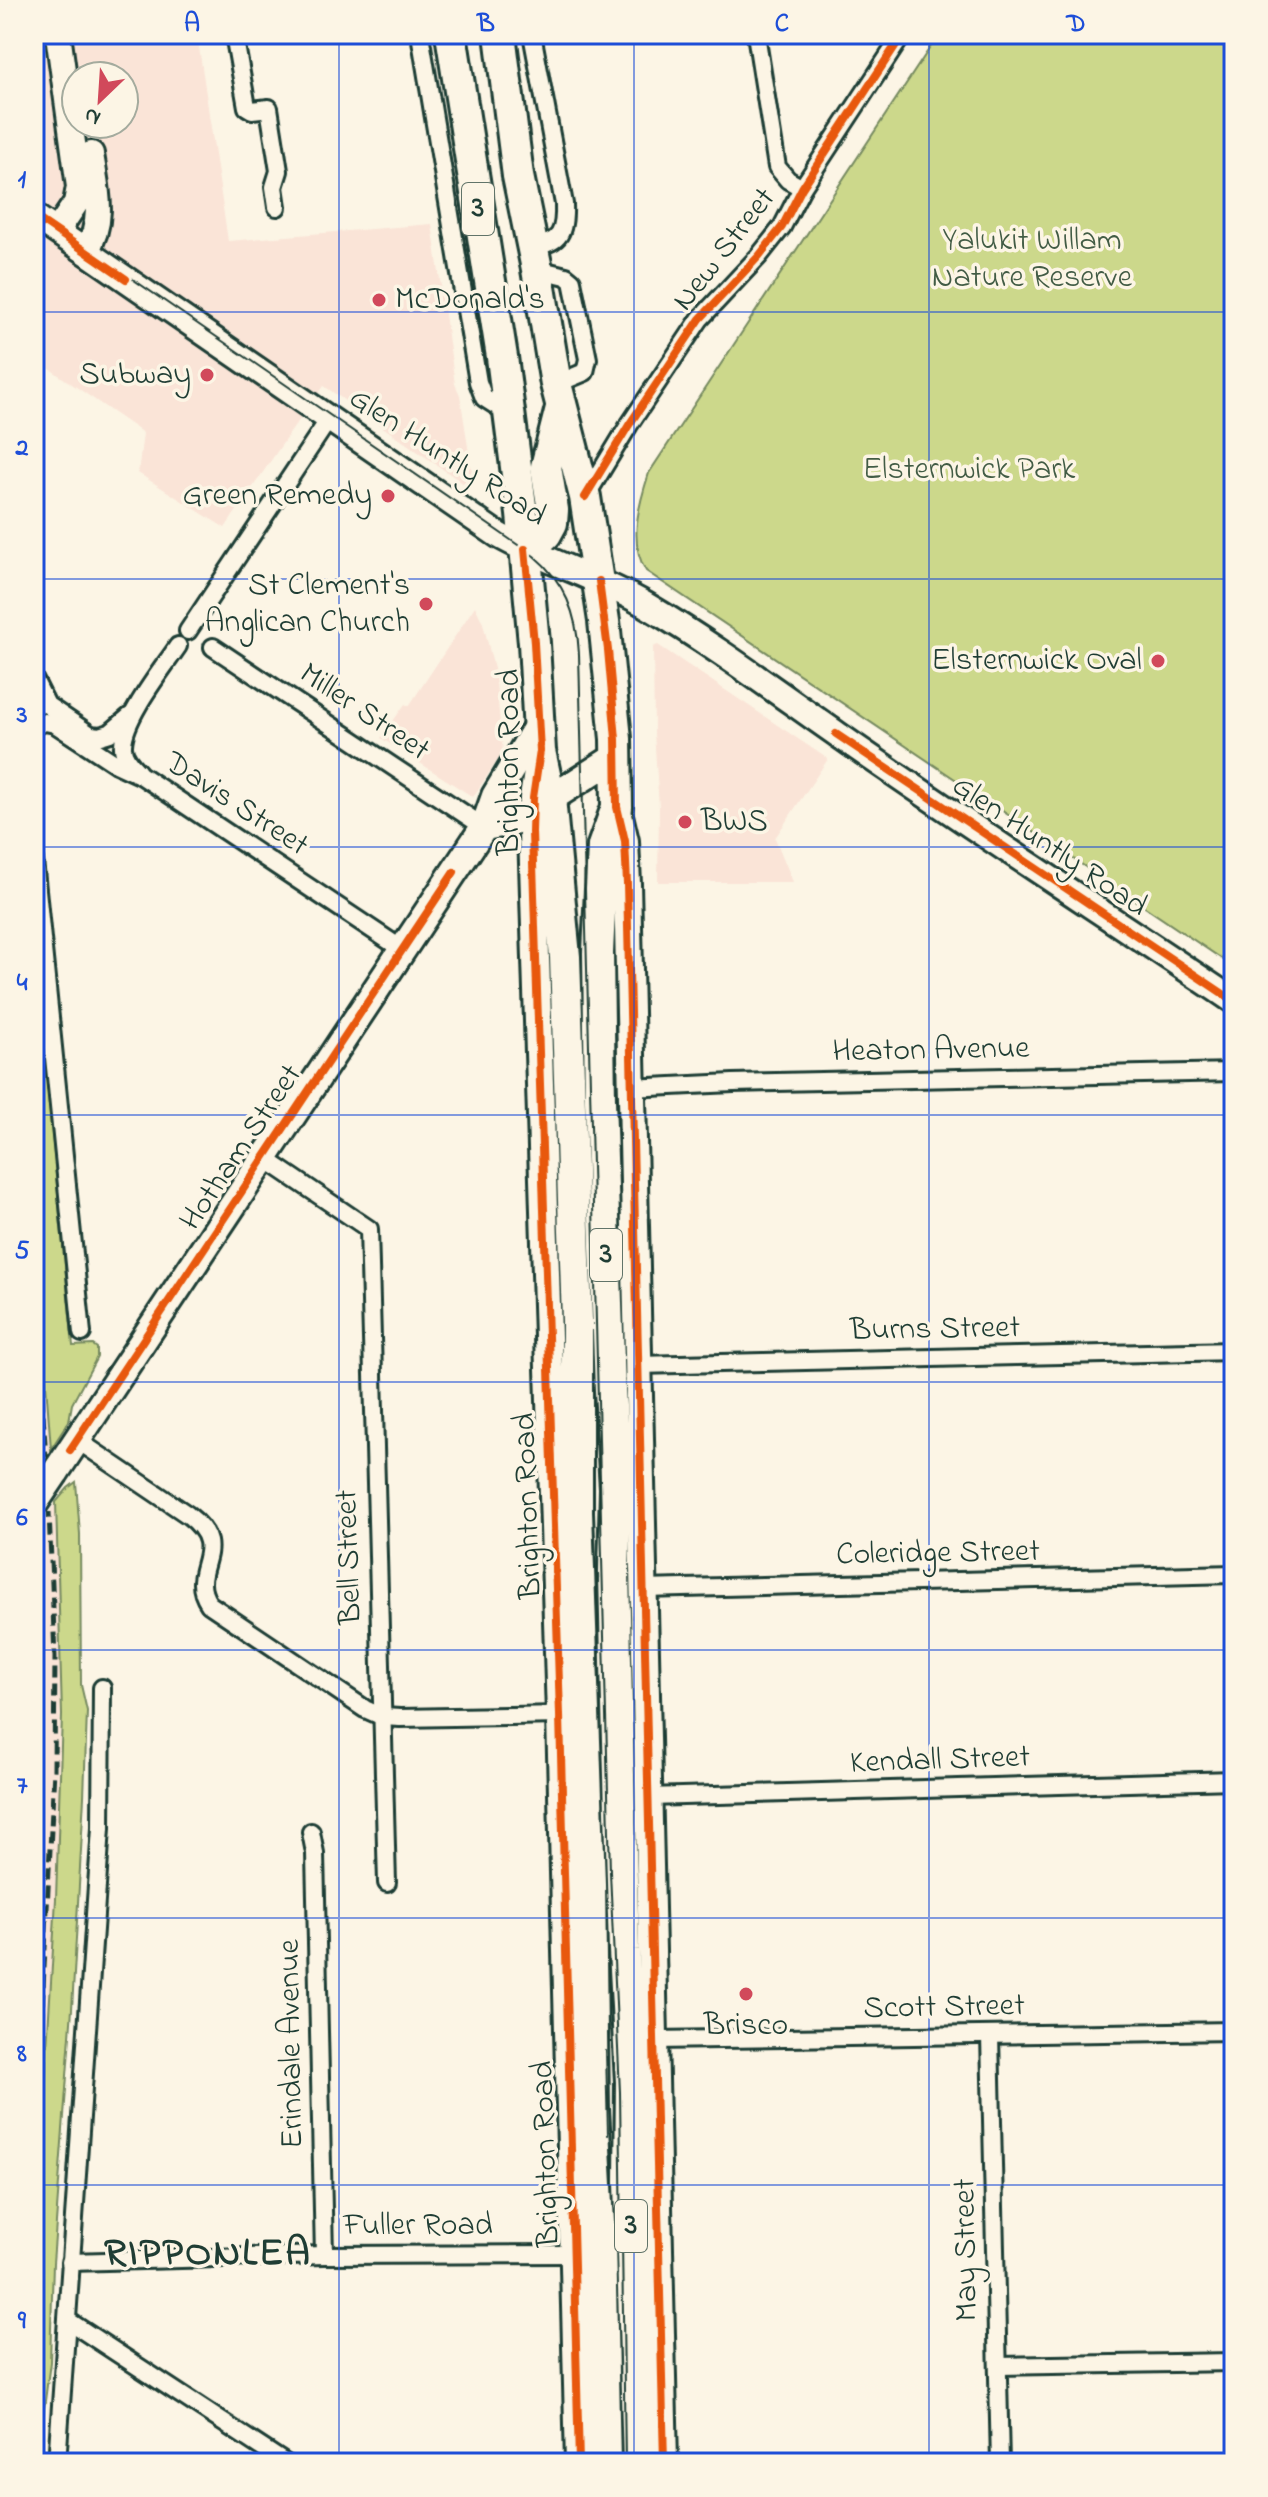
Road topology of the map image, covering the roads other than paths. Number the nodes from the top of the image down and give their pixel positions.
1 (234, 34) edge
2 (420, 34) edge
3 (451, 34) edge
4 (500, 34) edge
5 (532, 34) edge
6 (756, 34) edge
7 (903, 34) edge
8 (84, 140) edge
9 (802, 188) junction
10 (277, 207) dead end
11 (34, 216) edge
12 (57, 231) junction
13 (86, 251) junction
14 (535, 257) junction
15 (479, 301) junction
16 (558, 395) junction
17 (509, 414) junction
18 (329, 419) junction
19 (585, 497) junction
20 (526, 550) junction
21 (599, 581) junction
22 (188, 631) dead end
23 (178, 646) dead end
24 (213, 647) dead end
25 (34, 679) edge
26 (134, 712) junction
27 (34, 726) edge
28 (539, 738) junction
29 (617, 756) junction
30 (142, 776) junction
31 (541, 804) junction
32 (617, 807) junction
33 (484, 827) junction
34 (34, 860) edge
35 (403, 950) junction
36 (1234, 1001) edge
37 (1234, 1072) edge
38 (630, 1088) junction
39 (264, 1158) junction
40 (574, 1259) junction
41 (606, 1259) junction
42 (635, 1304) junction
43 (82, 1333) dead end
44 (1234, 1351) edge
45 (638, 1365) junction
46 (578, 1419) junction
47 (77, 1440) junction
48 (552, 1457) junction
49 (34, 1504) edge
50 (1234, 1574) edge
51 (643, 1589) junction
52 (644, 1653) junction
53 (102, 1688) dead end
54 (617, 1705) junction
55 (560, 1715) junction
56 (383, 1717) junction
57 (1234, 1780) edge
58 (648, 1797) junction
59 (311, 1832) dead end
60 (562, 1834) junction
61 (590, 1878) junction
62 (622, 1879) junction
63 (387, 1883) dead end
64 (651, 1941) junction
65 (1234, 2031) edge
66 (990, 2036) junction
67 (654, 2040) junction
68 (659, 2245) junction
69 (574, 2254) junction
70 (324, 2255) junction
71 (70, 2262) junction
72 (633, 2300) junction
73 (67, 2320) junction
74 (1234, 2362) edge
75 (998, 2366) junction
76 (603, 2372) junction
77 (635, 2373) junction
78 (662, 2407) junction
79 (57, 2463) edge
80 (285, 2463) edge
81 (579, 2463) edge
82 (605, 2463) edge
83 (638, 2463) edge
84 (664, 2463) edge
85 (1000, 2463) edge

1 - 10 street
2 - 15 street
3 - 15 highway, 3
4 - 14 highway, 3
5 - 14 street
6 - 9 street
7 - 9 street, New Street
8 - 12 street
8 - 13 street
9 - 19 street, New Street
11 - 12 street, Glen Huntly Road
12 - 13 street, Glen Huntly Road
13 - 18 street, Glen Huntly Road
14 - 16 highway, 3
15 - 17 highway, 3
15 - 17 street
16 - 19 highway, 3
16 - 20 highway
17 - 20 highway, 3
18 - 20 street, Glen Huntly Road
18 - 22 street
19 - 21 highway, 3
20 - 21 street, Glen Huntly Road
20 - 28 highway, Brighton Road / 3
21 - 29 highway, 3
21 - 36 street, Glen Huntly Road
23 - 26 street
24 - 33 street, Miller Street
25 - 26 street
26 - 30 street
27 - 30 street, Davis Street
28 - 31 highway, Brighton Road / 3
28 - 33 main road, Hotham Street
29 - 31 main road
29 - 32 highway, 3
30 - 35 street, Davis Street
31 - 33 main road
31 - 40 highway, Brighton Road / 3
31 - 48 main road, Brighton Road
32 - 38 main road
32 - 41 highway, 3
33 - 35 main road, Hotham Street
34 - 43 street
35 - 39 main road, Hotham Street
37 - 38 street, Heaton Avenue
38 - 42 main road
39 - 47 main road, Hotham Street
39 - 56 street, Bell Street
40 - 41 highway
40 - 46 highway, Brighton Road / 3
41 - 42 main road
41 - 54 highway, 3
42 - 45 main road
44 - 45 street, Burns Street
45 - 51 main road
46 - 48 main road
46 - 61 highway, Brighton Road / 3
47 - 49 main road, Hotham Street, bridge
47 - 56 street
48 - 55 main road, Brighton Road
50 - 51 street, Coleridge Street
51 - 52 main road
52 - 54 main road
52 - 58 main road
53 - 71 street
54 - 62 highway, 3
55 - 56 street
55 - 60 main road, Brighton Road
56 - 63 street, Bell Street
57 - 58 street, Kendall Street
58 - 64 main road
59 - 70 street, Erindale Avenue
60 - 61 main road
60 - 69 main road, Brighton Road
61 - 62 highway
61 - 76 highway, Brighton Road / 3
62 - 64 main road
62 - 72 highway, 3
64 - 67 main road
65 - 66 street, Scott Street
66 - 67 street, Scott Street
66 - 75 street, May Street
67 - 68 main road
68 - 72 main road
68 - 78 main road
69 - 70 street, Fuller Road
69 - 81 main road, Brighton Road
70 - 71 street, Fuller Road
71 - 73 street
72 - 77 highway, 3
73 - 79 street
73 - 80 street
74 - 75 street
75 - 85 street, May Street
76 - 77 highway
76 - 82 highway, Brighton Road / 3
77 - 78 main road
77 - 83 highway, 3
78 - 84 main road

